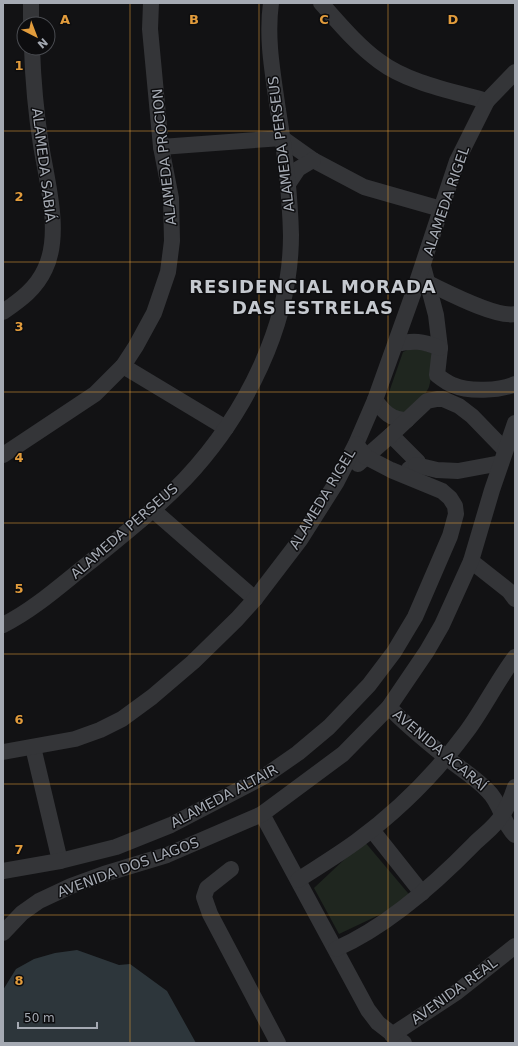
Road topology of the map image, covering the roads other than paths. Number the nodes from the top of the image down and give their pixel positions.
1 (31, 3) edge
2 (151, 3) edge
3 (271, 3) edge
4 (321, 3) edge
5 (31, 16) edge
6 (32, 56) edge
7 (515, 72) edge
8 (487, 101) junction
9 (282, 138) junction
10 (161, 146) junction
11 (313, 160) junction
12 (288, 184) junction
13 (441, 209) junction
14 (422, 266) junction
15 (429, 288) junction
16 (413, 294) junction
17 (473, 303) junction
18 (3, 312) edge
19 (515, 314) edge
20 (436, 315) junction
21 (396, 344) junction
22 (440, 348) junction
23 (123, 366) junction
24 (437, 375) junction
25 (515, 384) edge
26 (375, 400) junction
27 (427, 401) junction
28 (407, 420) junction
29 (515, 423) edge
30 (226, 428) junction
31 (391, 435) junction
32 (356, 444) junction
33 (3, 455) edge
34 (366, 457) junction
35 (503, 457) junction
36 (416, 465) junction
37 (401, 474) junction
38 (336, 483) junction
39 (153, 510) junction
40 (471, 561) junction
41 (255, 599) junction
42 (515, 599) edge
43 (3, 625) edge
44 (515, 657) edge
45 (389, 707) junction
46 (33, 747) junction
47 (3, 752) edge
48 (447, 758) junction
49 (515, 787) edge
50 (262, 814) junction
51 (502, 816) junction
52 (372, 830) junction
53 (515, 835) edge
54 (60, 861) junction
55 (231, 869) dead end
56 (3, 871) edge
57 (298, 880) junction
58 (422, 893) junction
59 (3, 933) edge
60 (515, 946) edge
61 (336, 949) junction
62 (398, 1039) edge
63 (278, 1043) edge

1 - 5 street
2 - 10 street, ALAMEDA PROCION
3 - 9 street, ALAMEDA PERSEUS
4 - 8 street
6 - 18 street, ALAMEDA SABIÁ
7 - 8 street, ALAMEDA RIGEL
8 - 13 street, ALAMEDA RIGEL
9 - 10 street
9 - 11 street
9 - 12 street, ALAMEDA PERSEUS
10 - 23 street, ALAMEDA PROCION
11 - 12 street
11 - 13 street
12 - 30 street, ALAMEDA PERSEUS
13 - 14 street, ALAMEDA RIGEL
14 - 15 street
14 - 16 street, ALAMEDA RIGEL
15 - 16 street
15 - 17 street
15 - 20 street
16 - 21 street, ALAMEDA RIGEL
17 - 19 street
17 - 20 street
20 - 22 street
21 - 22 street
21 - 26 street, ALAMEDA RIGEL
22 - 24 street
23 - 30 street
23 - 33 street, ALAMEDA PROCION
24 - 25 street
24 - 27 street
26 - 28 street
26 - 32 street, ALAMEDA RIGEL
27 - 28 street
27 - 35 street
28 - 31 street
29 - 35 street, AVENIDA DOS LAGOS
30 - 39 street, ALAMEDA PERSEUS
31 - 34 street
31 - 36 street
32 - 34 street
32 - 38 street, ALAMEDA RIGEL
34 - 37 street, ALAMEDA ALTAIR
34 - 38 street
35 - 36 street
35 - 40 street, AVENIDA DOS LAGOS
36 - 37 street
37 - 54 street, ALAMEDA ALTAIR
38 - 41 street, ALAMEDA RIGEL
39 - 41 street
39 - 43 street, ALAMEDA PERSEUS
40 - 42 street
40 - 45 street, AVENIDA DOS LAGOS
41 - 46 street, ALAMEDA RIGEL
44 - 48 street
45 - 48 street, AVENIDA ACARAÍ
45 - 50 street, AVENIDA DOS LAGOS
46 - 47 street, ALAMEDA RIGEL
46 - 54 street
48 - 51 street, AVENIDA ACARAÍ
48 - 52 street
49 - 51 street
50 - 57 street
50 - 59 street, AVENIDA DOS LAGOS
51 - 53 street, AVENIDA ACARAÍ
51 - 58 street
52 - 57 street
52 - 58 street
54 - 56 street, ALAMEDA ALTAIR
55 - 63 street
57 - 61 street
58 - 61 street
60 - 62 street, AVENIDA REAL
61 - 62 street

